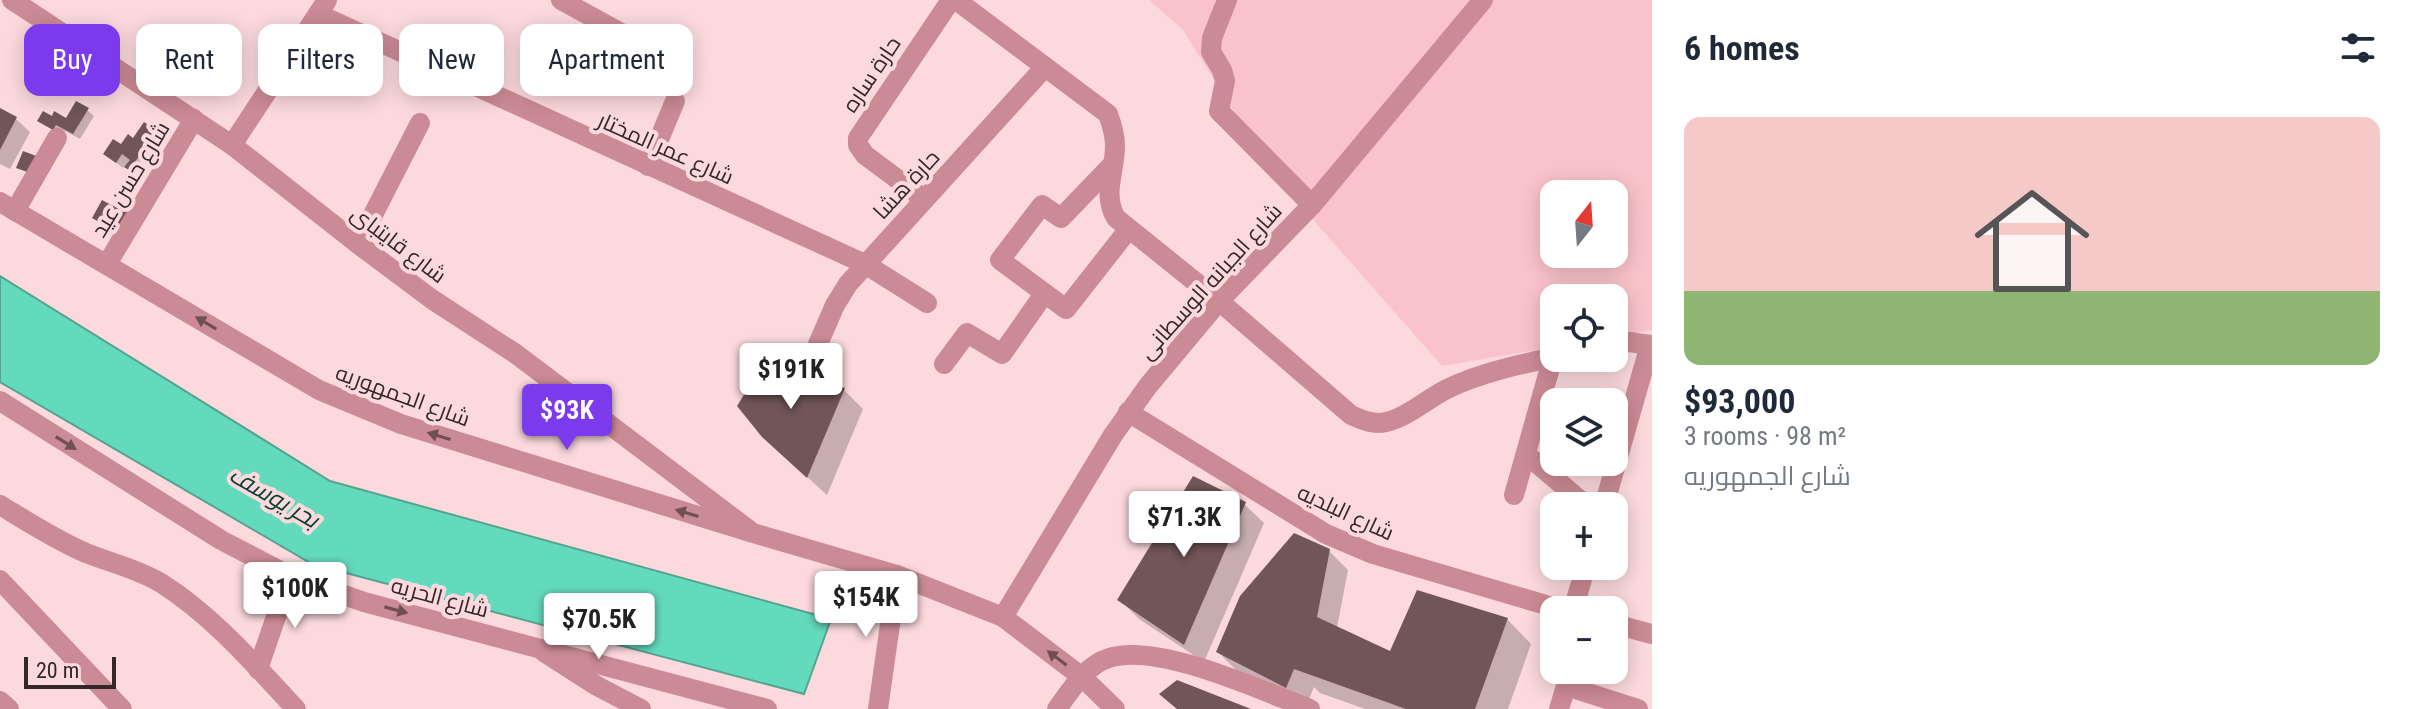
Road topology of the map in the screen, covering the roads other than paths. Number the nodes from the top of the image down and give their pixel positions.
1 (5, 0) edge
2 (12, 0) edge
3 (561, 0) edge
4 (953, 0) edge
5 (1227, 0) edge
6 (1483, 0) edge
7 (0, 5) edge
8 (322, 7) edge
9 (605, 24) edge
10 (1045, 67) junction
11 (675, 101) dead end
12 (194, 119) junction
13 (420, 123) dead end
14 (57, 138) dead end
15 (232, 145) junction
16 (1112, 165) junction
17 (648, 166) junction
18 (924, 199) junction
19 (1312, 205) junction
20 (8, 207) edge
21 (1128, 230) junction
22 (358, 244) junction
23 (107, 264) junction
24 (865, 264) junction
25 (1044, 294) junction
26 (1219, 301) junction
27 (927, 303) dead end
28 (1628, 342) edge
29 (818, 344) dead end
30 (1651, 345) edge
31 (1540, 360) edge
32 (944, 364) dead end
33 (1550, 372) edge
34 (0, 401) edge
35 (1128, 412) junction
36 (1526, 454) junction
37 (1571, 492) edge
38 (1608, 492) edge
39 (1514, 495) dead end
40 (0, 505) edge
41 (753, 533) junction
42 (897, 575) junction
43 (290, 576) junction
44 (0, 580) edge
45 (1540, 603) edge
46 (1003, 617) junction
47 (1628, 628) edge
48 (1652, 634) edge
49 (536, 647) junction
50 (258, 669) junction
51 (1082, 677) junction
52 (1567, 684) edge
53 (1582, 684) edge
54 (0, 701) edge
55 (9, 709) edge
56 (122, 709) edge
57 (296, 709) edge
58 (641, 709) edge
59 (767, 709) edge
60 (878, 709) edge
61 (1057, 709) edge
62 (1115, 709) edge
63 (1310, 709) edge
64 (1559, 709) edge
65 (1638, 709) edge

1 - 7 street
2 - 12 street, شارع قايتباى
3 - 9 street
4 - 10 street
4 - 18 street, حارة ساره
5 - 19 street
6 - 19 street, شارع الجبانه الوسطانى
8 - 15 street
8 - 17 street, شارع عمر المختار
10 - 16 street
10 - 18 street, حارة هشا
11 - 17 street
12 - 15 street, شارع قايتباى
12 - 23 street, شارع حسن عيد
13 - 22 street
14 - 20 street
15 - 22 street, شارع قايتباى
16 - 21 street
16 - 25 street
17 - 24 street, شارع عمر المختار
18 - 24 street, حارة هشا
19 - 26 street, شارع الجبانه الوسطانى
20 - 23 street, شارع الجمهوريه
21 - 25 street
21 - 26 street
22 - 41 street, شارع قايتباى
41 -> 23 street, شارع الجمهوريه
24 - 27 street, شارع عمر المختار
24 - 29 street, حارة هشا
25 - 32 street
26 - 31 street
26 - 35 street, شارع الجبانه الوسطانى
28 - 30 street
30 - 38 street
33 - 36 street
34 -> 43 street, شارع الحريه
35 - 45 street, شارع البلديه
35 - 46 street, شارع الجبانه الوسطانى
36 - 37 street
36 - 39 street
40 - 50 street
41 - 42 street, شارع الجمهوريه
42 - 46 street, شارع الجمهوريه
42 - 60 street
43 -> 49 street, شارع الحريه
43 - 50 street
44 - 56 street
51 -> 46 street, شارع الجمهوريه
47 - 48 street
49 - 58 street
49 - 59 street, شارع الحريه
50 - 57 street
51 - 61 street
51 - 62 street, شارع الجمهوريه
51 - 63 street
52 - 64 street
53 - 65 street
54 - 55 street

